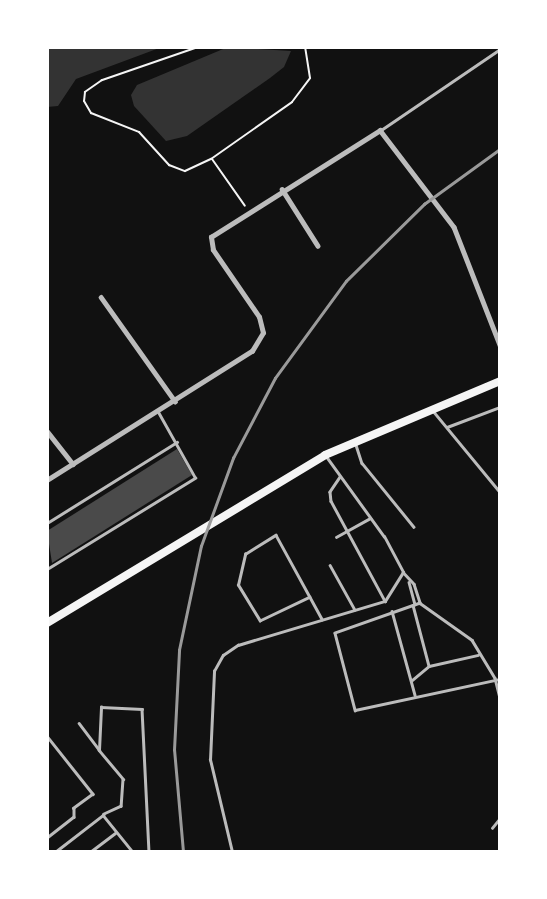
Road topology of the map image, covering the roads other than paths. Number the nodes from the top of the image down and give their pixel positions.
1 (500, 49) edge
2 (380, 130) junction
3 (282, 189) junction
4 (318, 246) dead end
5 (101, 297) dead end
6 (500, 345) edge
7 (500, 381) edge
8 (175, 401) junction
9 (500, 407) edge
10 (432, 410) junction
11 (158, 411) junction
12 (447, 427) junction
13 (47, 431) edge
14 (177, 442) junction
15 (355, 442) junction
16 (325, 455) junction
17 (73, 464) junction
18 (340, 477) junction
19 (47, 480) edge
20 (500, 492) edge
21 (370, 518) junction
22 (47, 523) edge
23 (415, 527) dead end
24 (347, 531) junction
25 (336, 537) dead end
26 (330, 565) dead end
27 (47, 569) edge
28 (403, 572) junction
29 (409, 582) junction
30 (310, 597) junction
31 (385, 601) junction
32 (416, 604) junction
33 (355, 610) junction
34 (392, 610) junction
35 (322, 620) junction
36 (47, 623) edge
37 (480, 655) junction
38 (429, 666) junction
39 (498, 679) edge
40 (411, 681) junction
41 (415, 695) junction
42 (500, 698) edge
43 (79, 723) dead end
44 (47, 736) edge
45 (99, 750) junction
46 (103, 815) junction
47 (500, 818) edge
48 (492, 828) dead end
49 (116, 832) junction
50 (47, 838) edge
51 (55, 851) edge
52 (131, 851) edge
53 (90, 852) edge
54 (149, 852) edge
55 (232, 852) edge

1 - 2 lane
2 - 3 street
2 - 6 street
3 - 4 street
3 - 8 street
5 - 8 street
7 - 10 main road
8 - 11 street
9 - 12 lane
10 - 12 lane
10 - 15 main road
11 - 14 lane
11 - 17 street
12 - 20 lane
13 - 17 street
14 - 22 lane
14 - 27 lane
15 - 16 main road
15 - 23 lane
16 - 18 lane
16 - 36 main road
17 - 19 street
18 - 21 lane
18 - 24 lane
21 - 24 lane
21 - 28 lane
24 - 25 lane
24 - 31 lane
26 - 33 lane
28 - 29 lane
28 - 31 lane
29 - 32 lane
29 - 32 lane
30 - 30 lane
30 - 35 lane
31 - 33 lane
32 - 34 lane
32 - 37 lane
32 - 38 lane
33 - 35 lane
34 - 40 lane
34 - 41 lane
35 - 55 lane
37 - 38 lane
37 - 39 lane
38 - 40 lane
39 - 41 lane
39 - 42 lane
40 - 41 lane
43 - 45 lane
44 - 50 lane
45 - 46 lane
45 - 54 lane
46 - 49 lane
46 - 51 lane
47 - 48 lane
49 - 52 lane
49 - 53 lane

